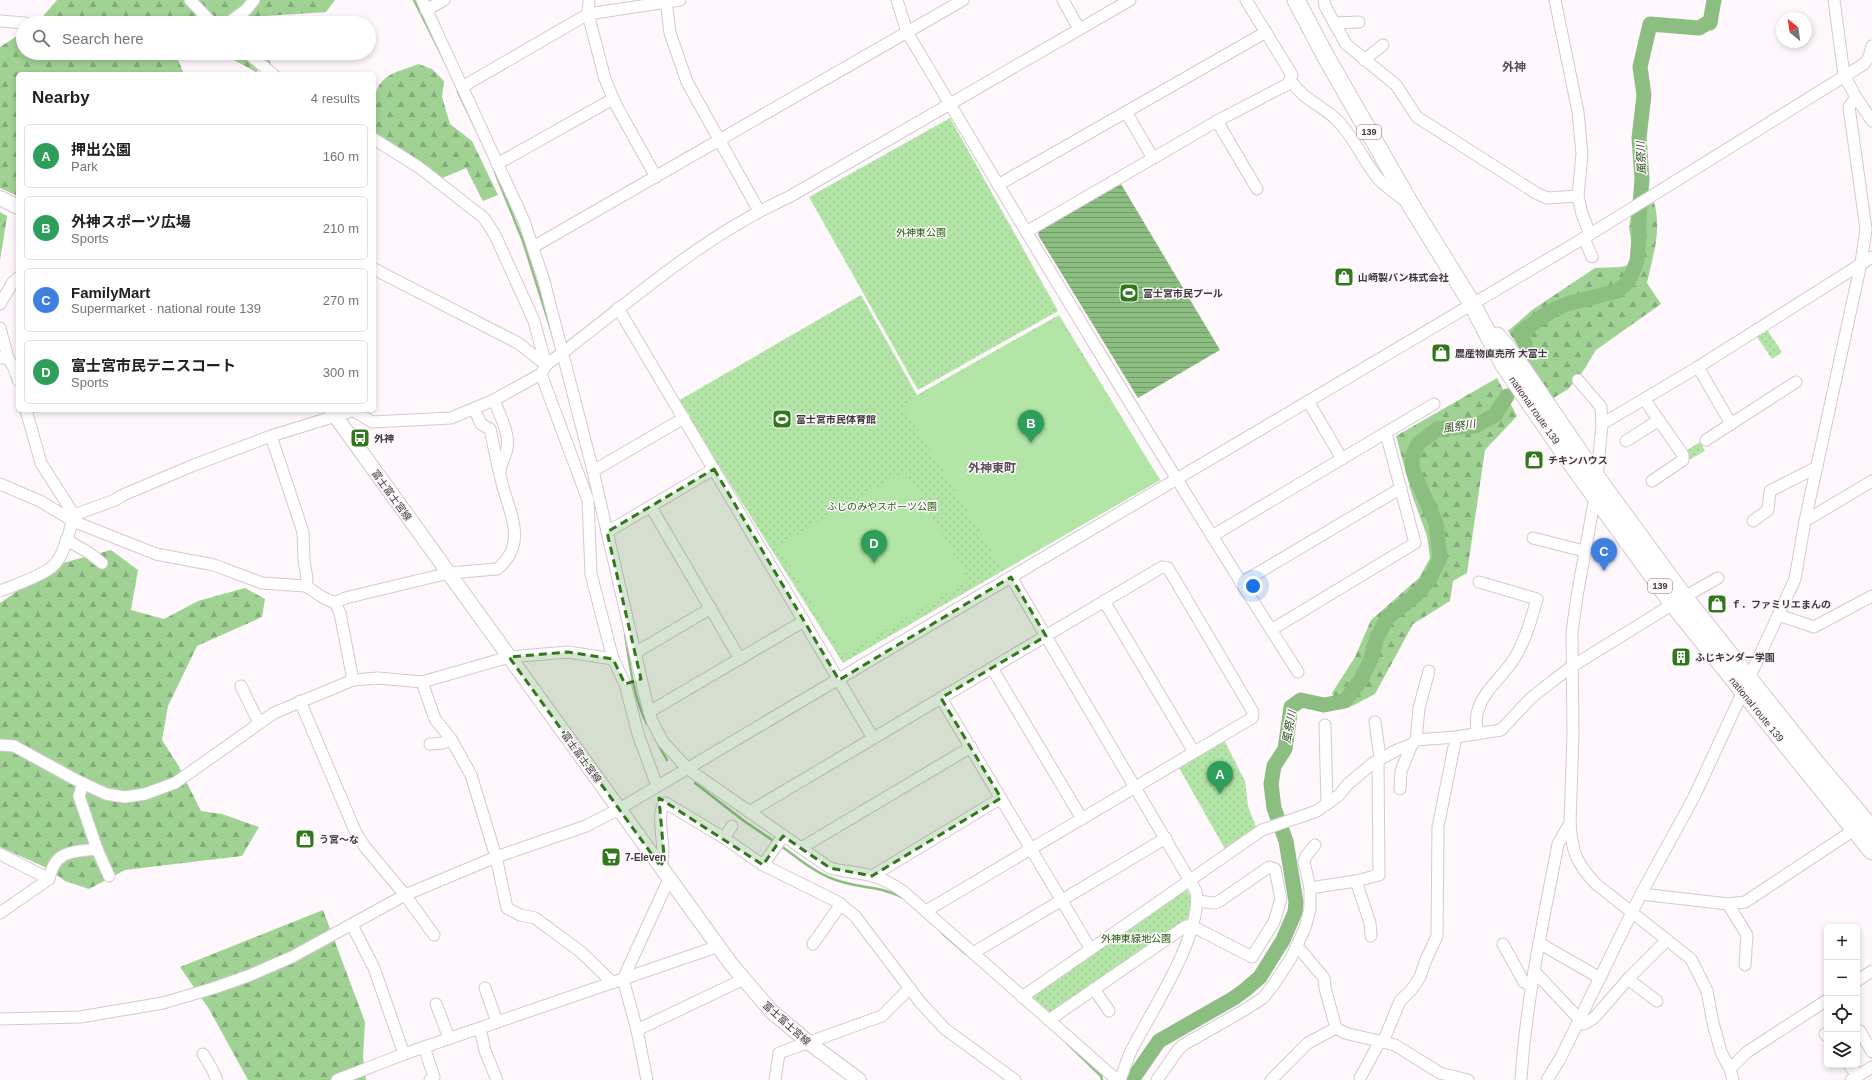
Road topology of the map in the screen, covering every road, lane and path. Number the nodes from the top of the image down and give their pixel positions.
1 (190, 0) edge
2 (254, 0) edge
3 (444, 0) edge
4 (589, 0) edge
5 (680, 0) edge
6 (897, 0) edge
7 (962, 0) edge
8 (1063, 0) edge
9 (1130, 0) edge
10 (1246, 0) edge
11 (1296, 0) edge
12 (1305, 0) edge
13 (1324, 0) edge
14 (1555, 0) edge
15 (1834, 0) edge
16 (666, 2) edge
17 (424, 5) edge
18 (588, 14) junction
19 (205, 16) edge
20 (238, 16) edge
21 (0, 20) edge
22 (16, 22) edge
23 (1359, 22) dead end
24 (1334, 23) junction
25 (1079, 29) junction
26 (907, 32) junction
27 (1266, 32) junction
28 (1383, 45) dead end
29 (1872, 46) edge
30 (1326, 57) junction
31 (256, 60) edge
32 (1364, 60) junction
33 (271, 72) edge
34 (1844, 75) junction
35 (1290, 80) junction
36 (462, 87) junction
37 (1856, 97) junction
38 (613, 99) junction
39 (950, 104) junction
40 (1126, 112) junction
41 (1217, 121) junction
42 (1872, 121) edge
43 (376, 140) edge
44 (720, 140) junction
45 (1153, 158) junction
46 (497, 164) junction
47 (656, 177) junction
48 (998, 185) junction
49 (1257, 189) dead end
50 (1578, 196) junction
51 (0, 198) edge
52 (16, 206) edge
53 (1412, 207) junction
54 (759, 211) junction
55 (1026, 232) junction
56 (1587, 236) junction
57 (533, 247) junction
58 (1592, 257) dead end
59 (1872, 257) edge
60 (1861, 263) junction
61 (376, 270) edge
62 (16, 280) edge
63 (0, 304) edge
64 (1472, 304) junction
65 (618, 308) junction
66 (0, 328) edge
67 (563, 352) junction
68 (4, 358) edge
69 (1698, 367) junction
70 (543, 369) junction
71 (16, 374) edge
72 (1578, 380) dead end
73 (1796, 382) dead end
74 (1644, 399) junction
75 (494, 400) junction
76 (1308, 401) junction
77 (1434, 404) dead end
78 (474, 409) junction
79 (27, 412) edge
80 (357, 412) edge
81 (333, 413) edge
82 (684, 418) junction
83 (1659, 420) junction
84 (1602, 424) junction
85 (1731, 424) junction
86 (1386, 434) junction
87 (271, 436) junction
88 (1706, 440) dead end
89 (1626, 441) dead end
90 (1342, 459) junction
91 (1817, 466) junction
92 (714, 469) junction
93 (593, 471) junction
94 (500, 473) junction
95 (1597, 478) junction
96 (1177, 479) junction
97 (1652, 481) dead end
98 (1872, 481) edge
99 (0, 484) edge
100 (1401, 488) junction
101 (1595, 497) junction
102 (651, 507) junction
103 (74, 518) junction
104 (1753, 521) dead end
105 (1805, 521) junction
106 (607, 532) junction
107 (1212, 536) junction
108 (1533, 538) dead end
109 (66, 540) junction
110 (1584, 551) junction
111 (102, 563) dead end
112 (449, 573) junction
113 (1011, 577) junction
114 (1718, 578) dead end
115 (1480, 582) dead end
116 (1241, 583) junction
117 (306, 586) junction
118 (0, 592) edge
119 (1872, 596) edge
120 (1678, 600) junction
121 (1104, 601) junction
122 (335, 603) junction
123 (711, 608) junction
124 (1778, 615) junction
125 (804, 622) junction
126 (1271, 630) junction
127 (1046, 636) junction
128 (635, 653) junction
129 (509, 657) junction
130 (612, 659) junction
131 (740, 659) junction
132 (1571, 667) junction
133 (992, 668) junction
134 (1429, 671) dead end
135 (1298, 672) dead end
136 (641, 679) junction
137 (353, 680) junction
138 (839, 680) junction
139 (422, 682) junction
140 (625, 684) junction
141 (1746, 685) junction
142 (241, 686) dead end
143 (941, 698) junction
144 (300, 701) junction
145 (649, 712) junction
146 (1375, 722) dead end
147 (258, 723) junction
148 (1325, 725) dead end
149 (1477, 734) junction
150 (1456, 737) junction
151 (873, 738) junction
152 (450, 739) junction
153 (1414, 742) junction
154 (430, 744) dead end
155 (0, 745) edge
156 (971, 747) junction
157 (1194, 752) junction
158 (1379, 759) junction
159 (688, 769) junction
160 (83, 783) junction
161 (657, 786) junction
162 (1136, 787) junction
163 (1400, 789) dead end
164 (1001, 798) junction
165 (1327, 804) junction
166 (619, 810) junction
167 (749, 812) junction
168 (1082, 819) junction
169 (1570, 823) junction
170 (1866, 825) edge
171 (732, 826) dead end
172 (783, 836) junction
173 (724, 838) junction
174 (1166, 838) junction
175 (1315, 845) dead end
176 (801, 848) junction
177 (97, 849) junction
178 (1031, 849) junction
179 (1872, 851) edge
180 (0, 854) edge
181 (496, 857) junction
182 (763, 865) junction
183 (665, 873) junction
184 (109, 876) dead end
185 (872, 876) junction
186 (49, 879) junction
187 (1190, 880) junction
188 (1356, 881) junction
189 (1310, 888) junction
190 (405, 894) junction
191 (1641, 894) junction
192 (1061, 900) junction
193 (1198, 901) junction
194 (842, 904) junction
195 (1728, 904) junction
196 (926, 911) junction
197 (0, 913) edge
198 (1632, 913) junction
199 (352, 925) junction
200 (1192, 926) junction
201 (434, 935) dead end
202 (1371, 936) dead end
203 (1666, 940) junction
204 (1539, 943) junction
205 (813, 944) dead end
206 (1503, 944) dead end
207 (719, 946) junction
208 (1297, 946) junction
209 (1090, 948) junction
210 (973, 953) junction
211 (1746, 965) dead end
212 (1534, 971) junction
213 (1872, 971) edge
214 (1600, 978) junction
215 (744, 979) junction
216 (1628, 979) junction
217 (1860, 979) edge
218 (618, 981) junction
219 (1531, 985) junction
220 (485, 988) dead end
221 (910, 988) junction
222 (1094, 990) junction
223 (1022, 997) junction
224 (1657, 1001) dead end
225 (1824, 1002) edge
226 (436, 1004) dead end
227 (1109, 1011) dead end
228 (0, 1019) edge
229 (1579, 1019) junction
230 (1049, 1020) junction
231 (497, 1022) junction
232 (480, 1028) junction
233 (1336, 1028) junction
234 (637, 1030) junction
235 (1860, 1030) dead end
236 (449, 1038) junction
237 (808, 1042) junction
238 (1381, 1042) junction
239 (424, 1047) junction
240 (1872, 1052) edge
241 (203, 1054) dead end
242 (404, 1054) junction
243 (1872, 1067) edge
244 (1850, 1068) edge
245 (1731, 1075) edge
246 (364, 1076) edge
247 (852, 1078) edge
248 (1360, 1078) dead end
249 (1854, 1078) edge
250 (1160, 1079) edge
251 (217, 1080) edge
252 (337, 1080) edge
253 (430, 1080) edge
254 (497, 1080) edge
255 (647, 1080) edge
256 (775, 1080) edge
257 (1015, 1080) edge
258 (1118, 1080) edge
259 (1271, 1080) edge
260 (1468, 1080) edge
261 (1521, 1080) edge
262 (1547, 1080) edge

1 - 19 street
2 - 20 street
3 - 17 street
4 - 18 street
5 - 16 street
6 - 26 street
7 - 26 street
8 - 25 street
9 - 25 street
10 - 27 street
11 - 30 highway, 139
12 - 30 street
13 - 24 street
14 - 50 street
15 - 34 street
16 - 18 street
16 - 44 street
17 - 36 street
18 - 36 street
18 - 38 street
21 - 22 street
23 - 24 street
24 - 32 street
25 - 39 street
26 - 39 street
26 - 44 street
27 - 35 street
27 - 40 street
28 - 32 street
29 - 34 street
30 - 53 highway, national route 139 / 139
31 - 33 street
32 - 50 street
34 - 37 street
34 - 56 street
35 - 41 street
35 - 53 street
36 - 46 street
37 - 42 street
37 - 60 street
38 - 46 street
38 - 47 street
39 - 48 street
39 - 54 street
40 - 45 street
40 - 48 street
41 - 45 street
41 - 49 street
43 - 70 street
44 - 47 street
44 - 54 street
45 - 55 street
46 - 57 street
47 - 57 street
48 - 55 street
50 - 56 street
51 - 52 main road
53 - 64 highway, national route 139 / 139
54 - 65 street
55 - 96 street
56 - 58 street
56 - 64 street
57 - 67 street
59 - 60 street
60 - 69 street
60 - 91 street
61 - 70 street
62 - 63 street
64 - 76 street
64 - 95 highway, national route 139 / 139
64 - 101 highway, national route 139 / 139
65 - 67 street
65 - 82 street
66 - 68 street
67 - 70 street
67 - 93 street
68 - 71 street
69 - 74 street
69 - 85 street
70 - 75 street
70 - 130 street
72 - 84 street
73 - 85 street
74 - 83 street
74 - 84 street
75 - 78 street
75 - 94 street
76 - 90 street
76 - 96 street
77 - 86 street
78 - 80 street
78 - 94 street
79 - 103 street
81 - 87 street
81 - 112 main road, 富士富士宮線
82 - 92 street
82 - 93 street
83 - 89 street
83 - 97 street
84 - 95 street
85 - 88 street
86 - 90 street
86 - 100 street
87 - 103 street
87 - 117 street
90 - 107 street
91 - 104 street
91 - 105 street
92 - 102 street
92 - 125 street
93 - 106 street
94 - 112 street
95 - 120 highway, national route 139 / 139
96 - 107 street
96 - 113 street
98 - 105 street
99 - 103 street
100 - 116 street
100 - 126 street
101 - 110 street
101 - 120 highway, national route 139 / 139
102 - 106 street
102 - 123 street
103 - 109 street
103 - 117 street
105 - 124 street
106 - 128 street
107 - 116 street
108 - 110 street
109 - 111 street
109 - 118 street
110 - 132 street
112 - 122 street
112 - 129 main road, 富士富士宮線
113 - 127 street
113 - 138 street
114 - 120 street
115 - 149 street
116 - 126 street
117 - 122 street
119 - 124 street
120 - 132 street
120 - 141 highway, national route 139 / 139
121 - 127 street
121 - 157 street
121 - 157 street
122 - 137 street
123 - 128 street
123 - 131 street
124 - 141 street
125 - 131 street
125 - 138 street
126 - 135 street
127 - 133 street
127 - 162 street
128 - 136 street
129 - 130 street
129 - 139 street
129 - 166 main road, 富士富士宮線
130 - 140 street
131 - 145 street
132 - 149 street
132 - 169 street
133 - 143 street
133 - 168 street
134 - 153 street
136 - 140 street
136 - 145 street
137 - 139 street
137 - 144 street
138 - 151 street
138 - 159 street
139 - 152 street
140 - 161 street
141 - 170 highway, national route 139 / 139
141 - 191 street
142 - 147 street
143 - 151 street
143 - 156 street
144 - 147 street
144 - 190 street
145 - 159 street
146 - 158 street
147 - 160 street
148 - 165 street
149 - 150 street
150 - 153 street
150 - 238 street
151 - 167 street
152 - 154 street
152 - 181 street
153 - 158 street
153 - 163 street
155 - 160 street
156 - 164 street
156 - 176 street
157 - 162 street
158 - 165 street
158 - 188 street
159 - 161 street
159 - 167 street
160 - 177 street
161 - 166 street
162 - 168 street
162 - 174 street
164 - 178 street
164 - 185 street
165 - 187 street
166 - 181 street
166 - 183 main road, 富士富士宮線
167 - 172 street
168 - 178 street
169 - 198 street
169 - 204 street
170 - 179 highway, national route 139 / 139
170 - 195 street
171 - 173 street
172 - 176 street
172 - 182 street
173 - 182 street
173 - 183 street
174 - 187 street
174 - 192 street
175 - 189 street
176 - 185 street
177 - 184 street
177 - 186 street
178 - 192 street
178 - 196 street
180 - 186 street
181 - 190 street
181 - 218 street
182 - 194 street
183 - 207 main road, 富士富士宮線
183 - 218 street
185 - 196 street
186 - 197 street
187 - 193 street
187 - 209 street
188 - 189 street
188 - 202 street
189 - 208 street
190 - 199 street
190 - 201 street
191 - 195 street
191 - 198 street
192 - 209 street
192 - 210 street
193 - 200 street
193 - 200 street
194 - 205 street
194 - 221 street
195 - 211 street
196 - 210 street
198 - 203 street
198 - 214 street
199 - 228 street
199 - 242 street
200 - 222 street
200 - 258 street
203 - 216 street
203 - 245 street
204 - 212 street
204 - 214 street
206 - 219 street
207 - 215 main road, 富士富士宮線
207 - 218 street
208 - 233 street
208 - 250 street
209 - 223 street
210 - 223 street
212 - 219 street
212 - 229 street
213 - 217 street
214 - 229 street
215 - 234 street
215 - 237 main road, 富士富士宮線
216 - 224 street
216 - 229 street
218 - 231 street
218 - 234 street
219 - 261 street
220 - 231 street
221 - 237 street
221 - 257 street
222 - 227 street
222 - 230 street
223 - 230 street
225 - 245 street
226 - 236 street
229 - 262 street
230 - 258 street
231 - 232 street
232 - 236 street
232 - 254 street
233 - 238 street
233 - 259 street
234 - 255 street
235 - 240 street
236 - 239 street
237 - 247 main road, 富士富士宮線
237 - 256 street
238 - 248 street
238 - 260 street
239 - 242 street
239 - 253 street
241 - 251 street
242 - 246 street
243 - 249 street
244 - 249 street
246 - 252 street

